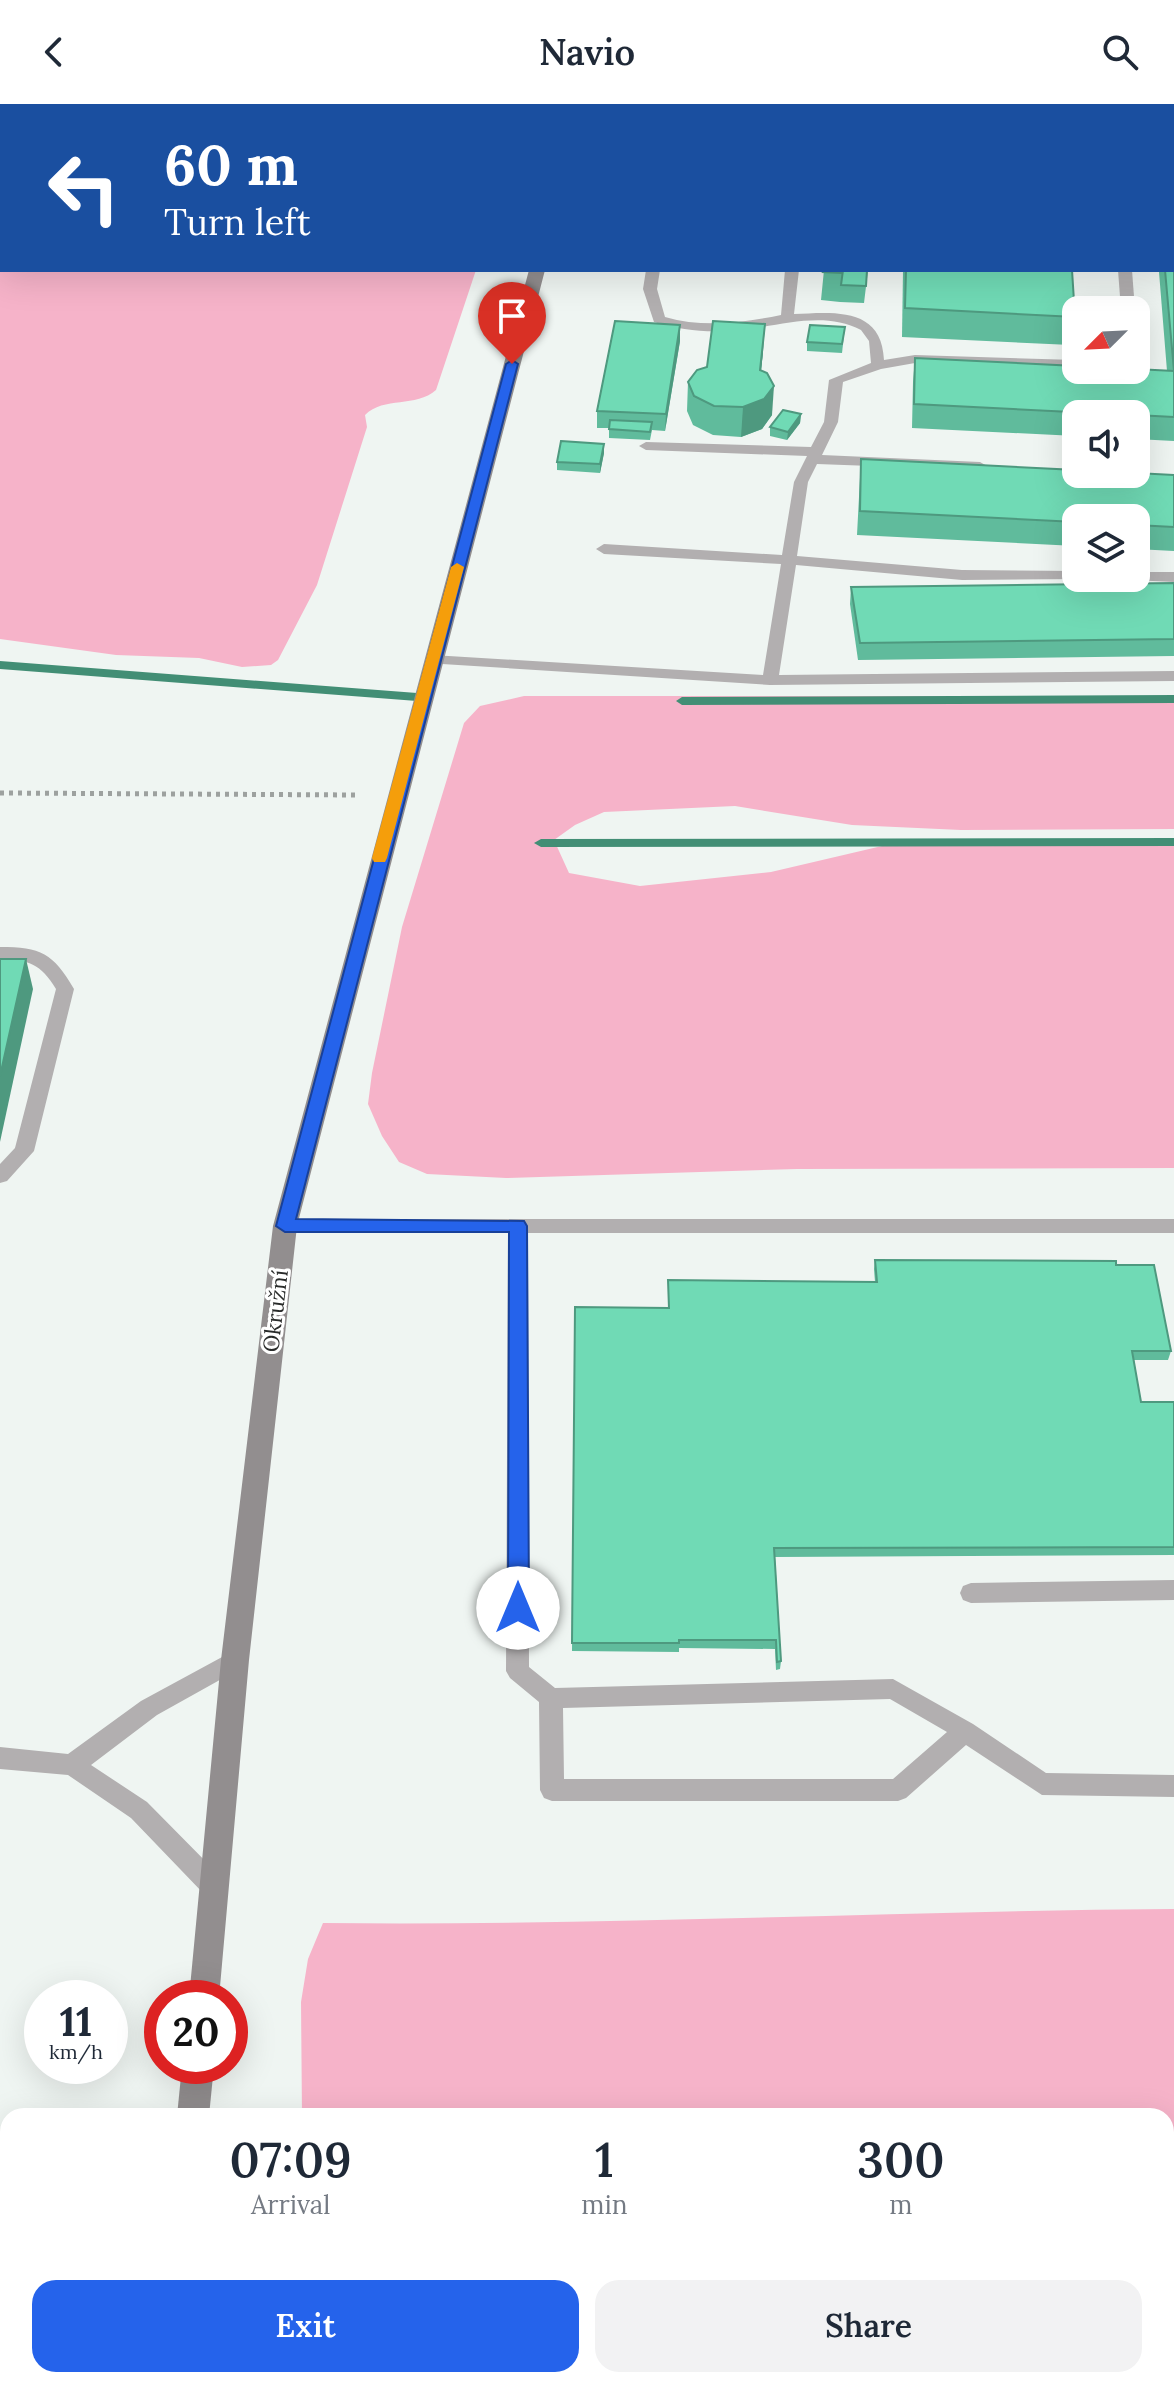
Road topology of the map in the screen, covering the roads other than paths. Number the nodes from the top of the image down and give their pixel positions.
1 (536, 272) edge
2 (653, 272) edge
3 (792, 272) edge
4 (1125, 272) edge
5 (1127, 296) edge
6 (787, 318) junction
7 (1062, 364) edge
8 (878, 365) junction
9 (646, 446) edge
10 (815, 455) junction
11 (999, 467) edge
12 (604, 549) dead end
13 (788, 561) junction
14 (1062, 576) edge
15 (1150, 577) edge
16 (1174, 577) edge
17 (432, 660) junction
18 (1174, 676) edge
19 (770, 680) junction
20 (0, 953) edge
21 (0, 1176) edge
22 (285, 1226) junction
23 (518, 1226) junction
24 (1174, 1226) edge
25 (1174, 1590) edge
26 (971, 1593) dead end
27 (235, 1660) junction
28 (551, 1698) junction
29 (965, 1731) junction
30 (0, 1758) edge
31 (72, 1765) junction
32 (1174, 1786) edge
33 (214, 1887) junction
34 (206, 1980) edge
35 (196, 2084) edge
36 (194, 2108) edge

1 - 17 main road, Okružní
2 - 6 lane
3 - 6 lane
4 - 5 lane
6 - 8 lane
7 - 8 lane
8 - 10 lane
9 - 10 lane
10 - 11 lane
10 - 13 lane
12 - 13 lane
13 - 14 lane
13 - 19 lane
15 - 16 lane
17 - 19 lane
17 - 22 main road, Okružní
18 - 19 lane
20 - 21 lane
22 - 23 lane
22 - 27 main road, Okružní
23 - 24 lane
23 - 28 lane
25 - 26 lane
27 - 31 lane
27 - 33 main road, Okružní
28 - 29 lane
28 - 29 lane
29 - 32 lane
30 - 31 lane
31 - 33 lane
33 - 34 main road, Okružní
35 - 36 main road

